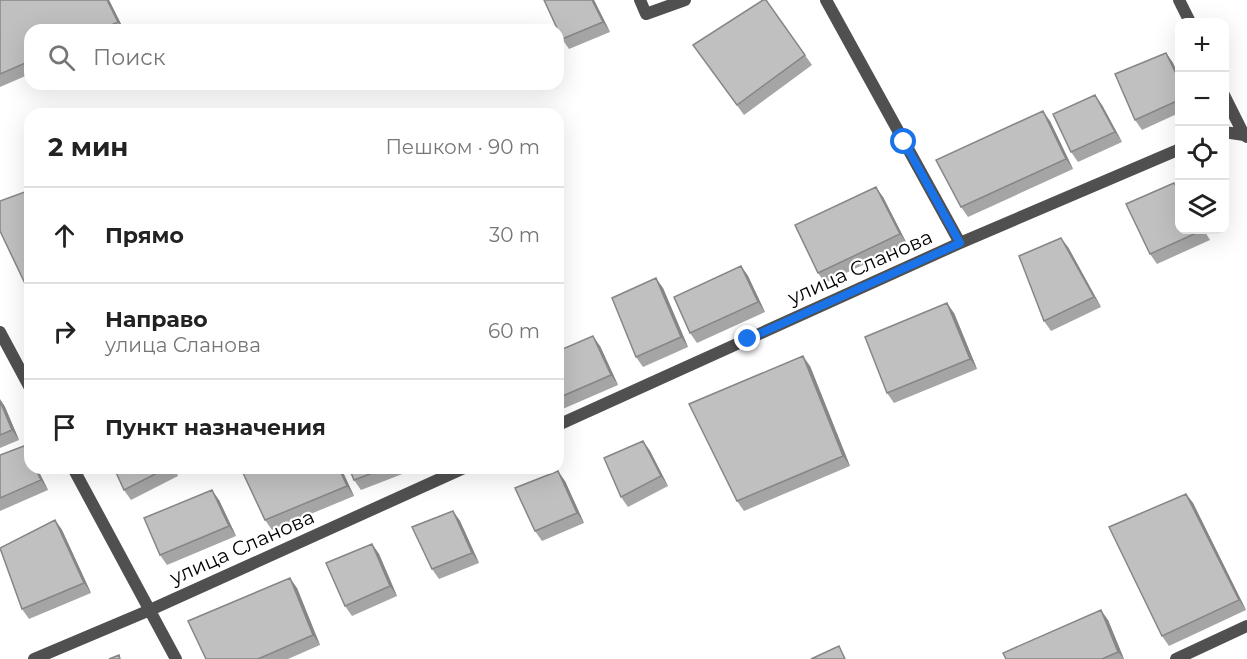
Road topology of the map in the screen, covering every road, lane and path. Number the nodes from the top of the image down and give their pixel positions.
1 (640, 0) edge
2 (685, 0) edge
3 (826, 0) edge
4 (1179, 0) edge
5 (1188, 18) edge
6 (1229, 105) edge
7 (1229, 133) edge
8 (1245, 136) edge
9 (1175, 151) edge
10 (960, 243) junction
11 (0, 332) edge
12 (24, 377) edge
13 (564, 422) edge
14 (77, 474) edge
15 (451, 474) edge
16 (150, 610) junction
17 (1247, 626) edge
18 (34, 659) edge
19 (176, 659) edge
20 (1176, 659) edge

1 - 2 street
3 - 10 street
4 - 5 street
6 - 8 street
7 - 8 street
9 - 10 street, улица Сланова
10 - 13 street, улица Сланова
11 - 12 street
14 - 16 street
15 - 16 street, улица Сланова
16 - 18 street, улица Сланова
16 - 19 street
17 - 20 street

